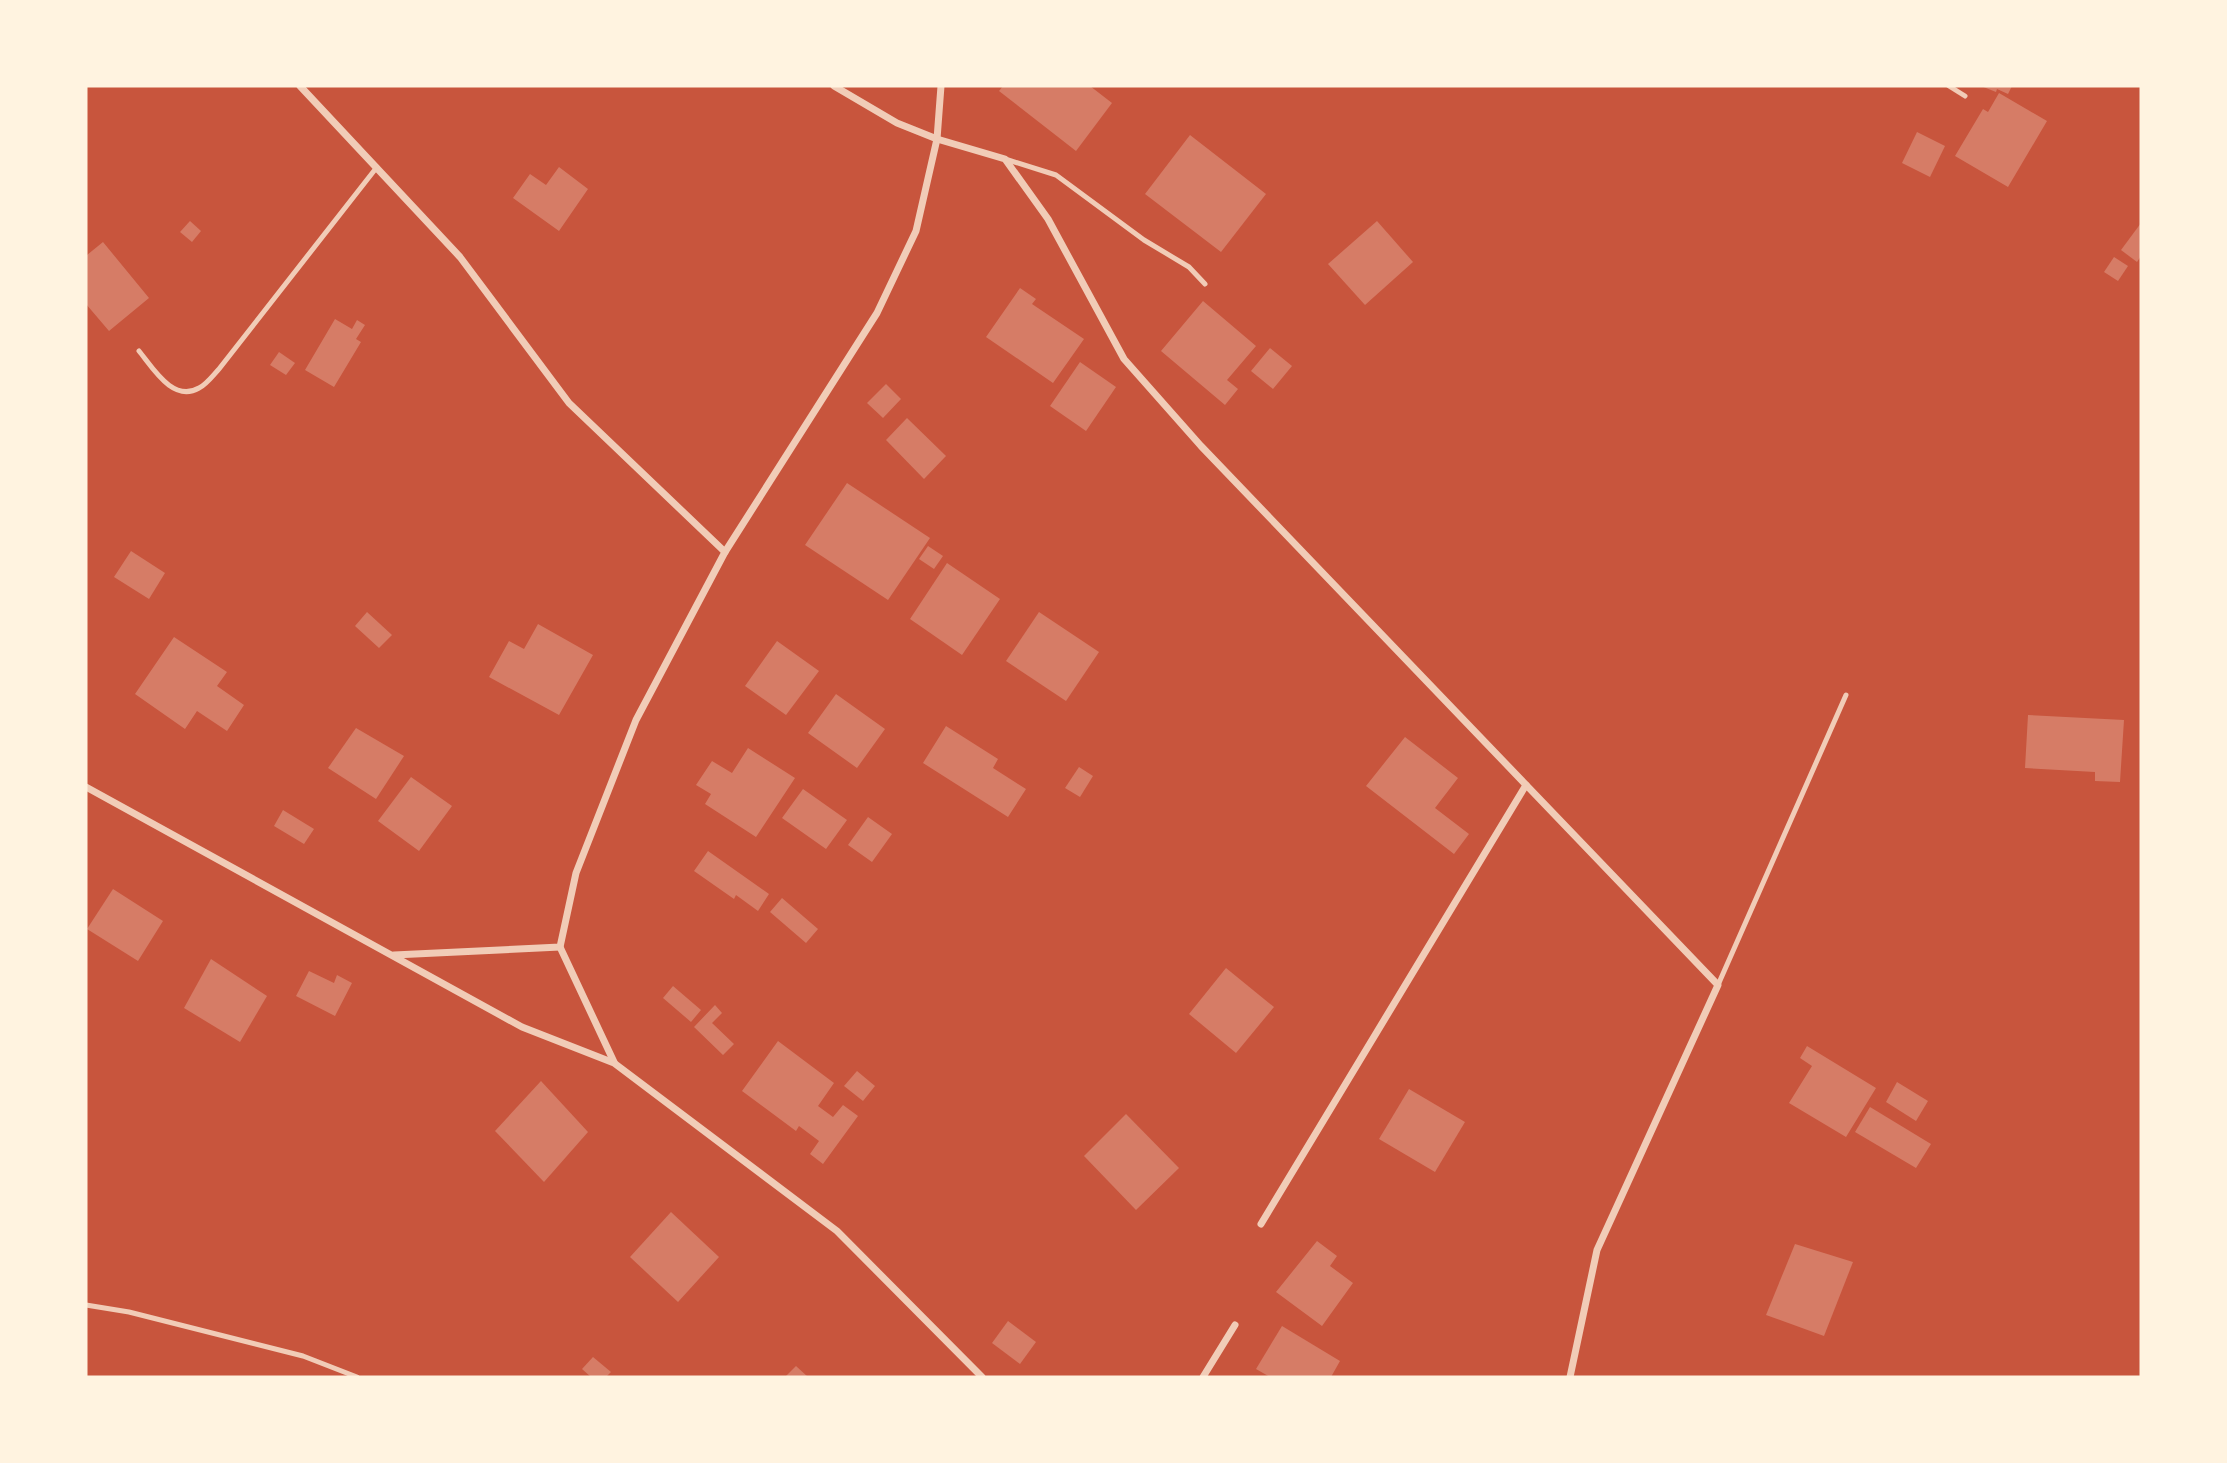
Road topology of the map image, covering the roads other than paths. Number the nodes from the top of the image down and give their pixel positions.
1 (300, 86) edge
2 (834, 86) edge
3 (941, 86) edge
4 (1949, 86) edge
5 (1965, 96) dead end
6 (937, 139) junction
7 (1005, 159) junction
8 (377, 167) junction
9 (1205, 284) dead end
10 (139, 351) dead end
11 (725, 552) junction
12 (1846, 695) dead end
13 (1526, 785) junction
14 (86, 787) edge
15 (561, 947) junction
16 (394, 955) junction
17 (1718, 985) junction
18 (614, 1063) junction
19 (1261, 1224) dead end
20 (86, 1305) edge
21 (1235, 1325) dead end
22 (357, 1377) edge
23 (982, 1377) edge
24 (1203, 1377) edge
25 (1570, 1377) edge

1 - 8 street
2 - 6 street
3 - 6 street
4 - 5 lane
6 - 7 street
6 - 11 street
7 - 9 lane
7 - 13 street
8 - 10 lane
8 - 11 street
11 - 15 street
12 - 17 lane
13 - 17 street
13 - 19 street
14 - 16 street
15 - 16 street
15 - 18 street
16 - 18 street
17 - 25 street
18 - 23 street
20 - 22 lane
21 - 24 street

